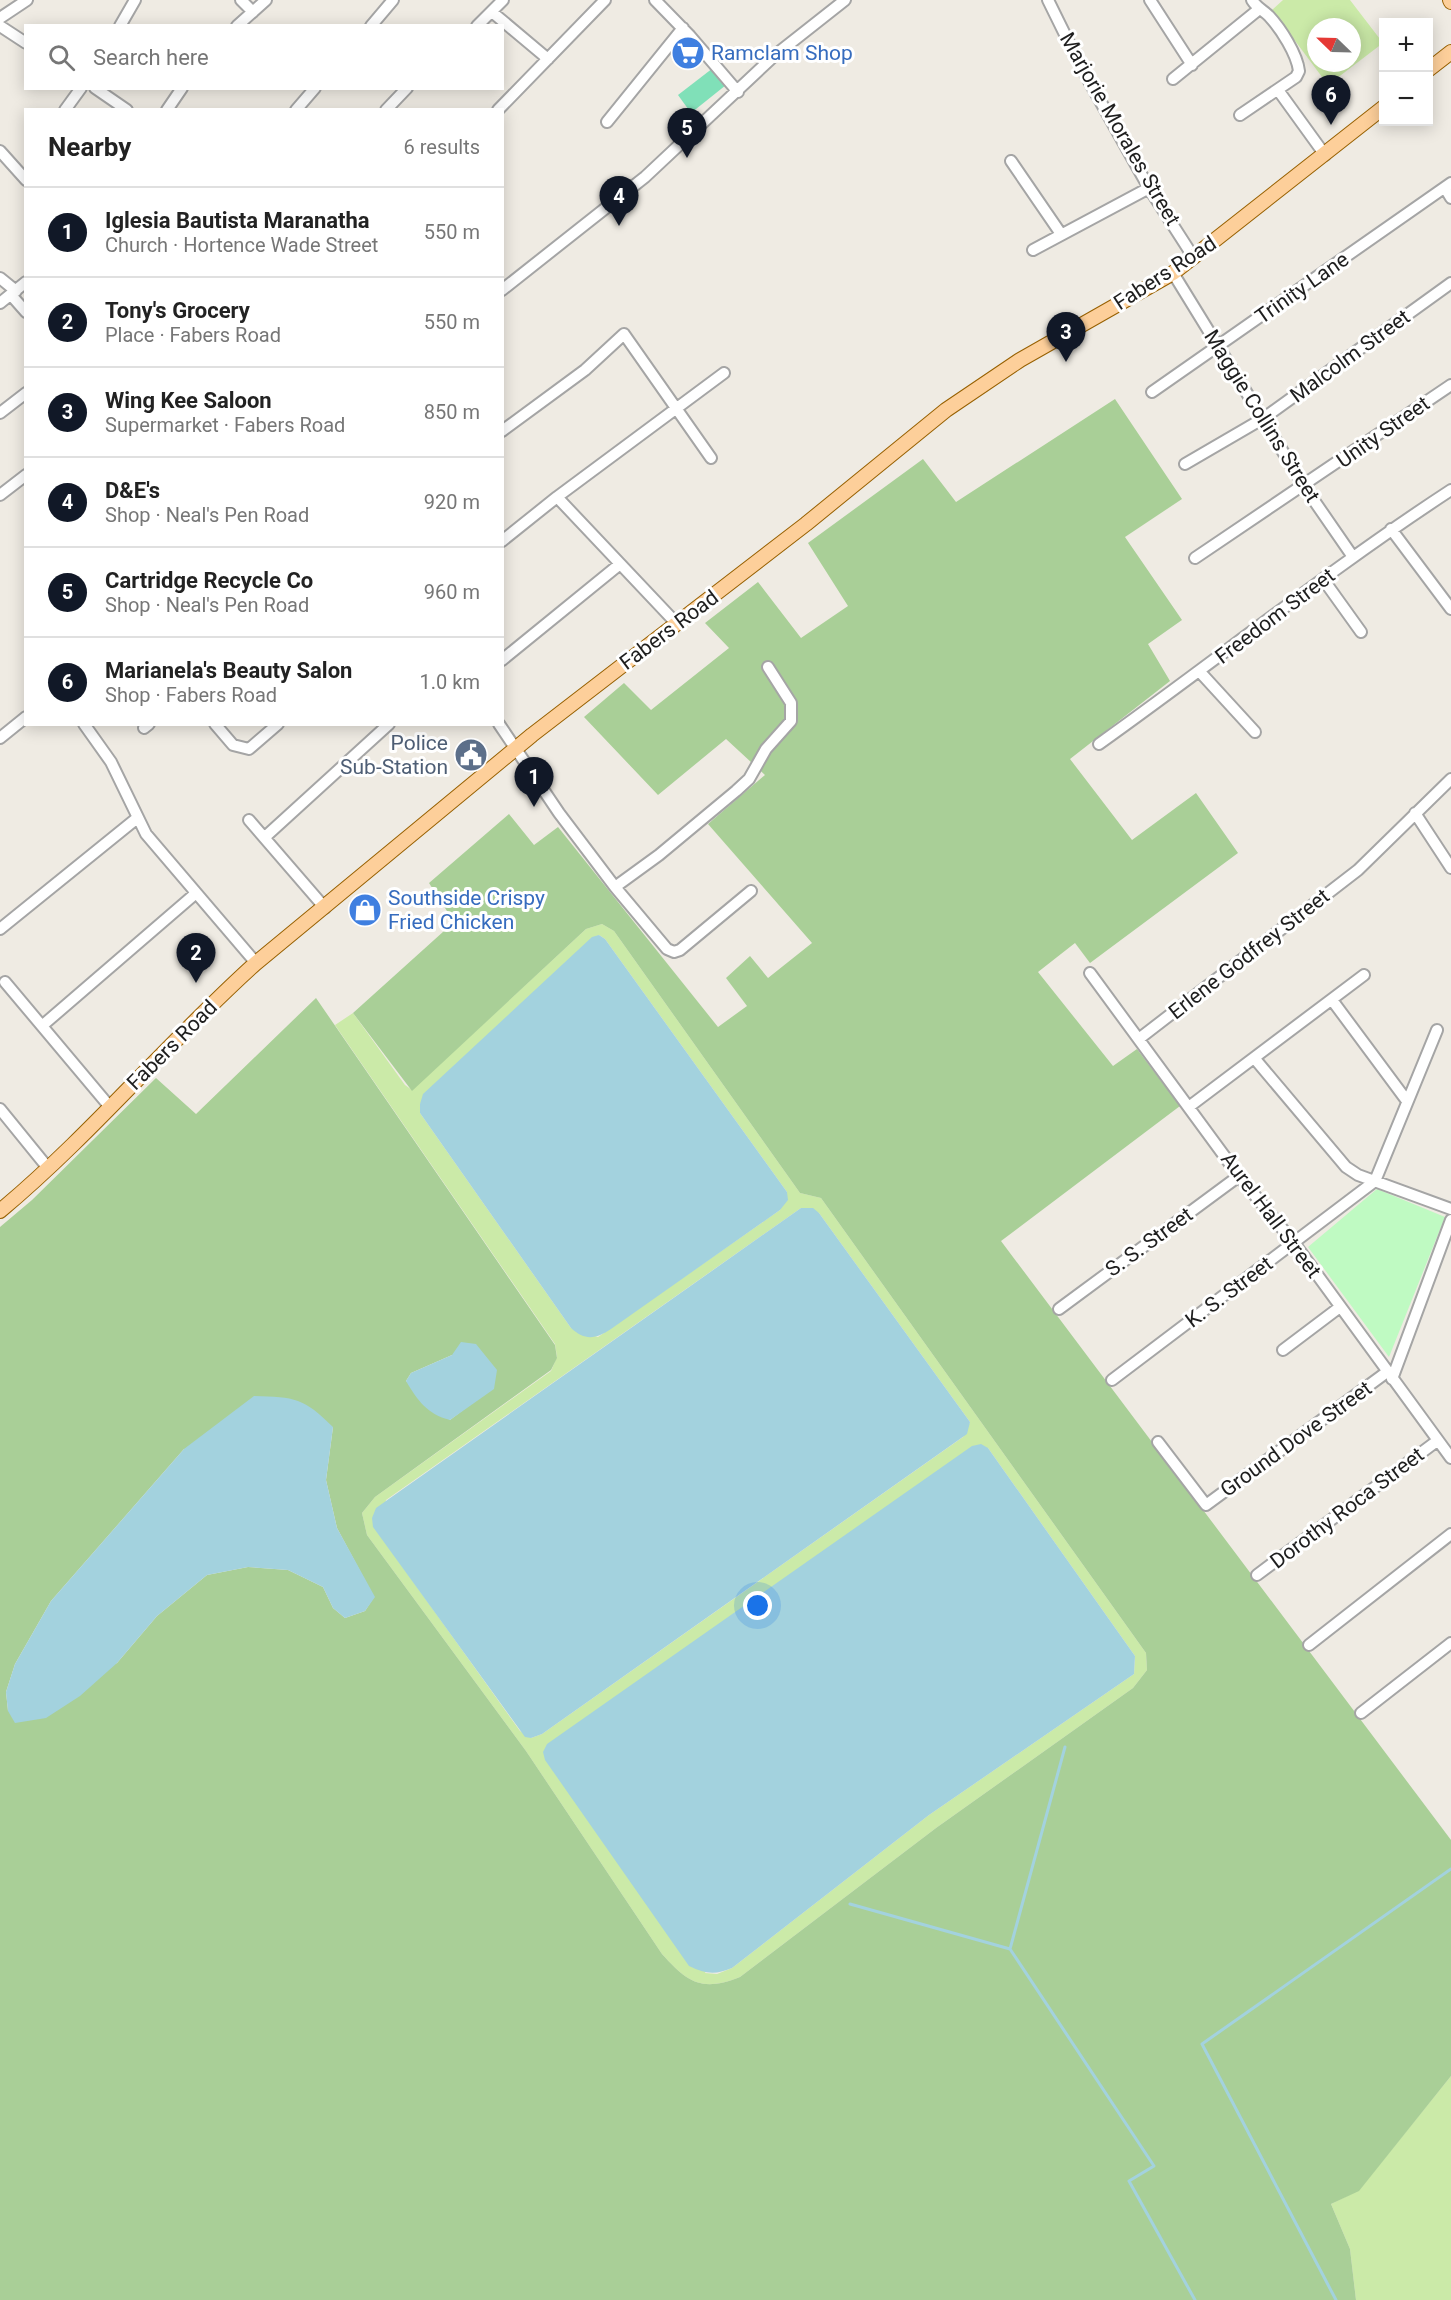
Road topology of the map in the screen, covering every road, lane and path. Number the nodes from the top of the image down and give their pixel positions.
1 (27, 0) edge
2 (135, 0) edge
3 (241, 0) edge
4 (266, 0) edge
5 (503, 0) edge
6 (605, 0) edge
7 (655, 0) edge
8 (845, 0) edge
9 (1048, 0) edge
10 (1150, 0) edge
11 (1252, 0) edge
12 (387, 2) edge
13 (1258, 10) junction
14 (253, 12) junction
15 (492, 12) junction
16 (0, 18) edge
17 (121, 24) edge
18 (239, 24) edge
19 (372, 24) edge
20 (479, 24) edge
21 (0, 26) edge
22 (683, 28) junction
23 (24, 42) edge
24 (1451, 52) edge
25 (548, 59) junction
26 (1192, 65) junction
27 (1433, 66) edge
28 (1173, 79) dead end
29 (80, 90) edge
30 (98, 90) edge
31 (181, 90) edge
32 (313, 90) edge
33 (405, 90) edge
34 (1278, 90) junction
35 (738, 92) junction
36 (66, 108) edge
37 (124, 108) edge
38 (168, 108) edge
39 (298, 108) edge
40 (388, 108) edge
41 (500, 108) edge
42 (1379, 110) edge
43 (1240, 115) dead end
44 (607, 122) dead end
45 (0, 151) edge
46 (1325, 155) junction
47 (1011, 161) dead end
48 (22, 176) edge
49 (1448, 186) edge
50 (1149, 188) junction
51 (1451, 198) edge
52 (1061, 234) junction
53 (1033, 250) dead end
54 (1194, 258) junction
55 (1173, 273) junction
56 (0, 278) edge
57 (1451, 283) edge
58 (24, 284) edge
59 (504, 288) edge
60 (13, 293) junction
61 (0, 303) edge
62 (24, 309) edge
63 (1219, 346) junction
64 (724, 373) dead end
65 (1451, 385) edge
66 (1152, 392) dead end
67 (24, 394) edge
68 (677, 409) junction
69 (0, 412) edge
70 (1264, 418) junction
71 (504, 430) edge
72 (711, 458) dead end
73 (1185, 464) dead end
74 (24, 477) edge
75 (1304, 486) junction
76 (1451, 490) edge
77 (0, 495) edge
78 (557, 497) junction
79 (1391, 529) junction
80 (504, 540) edge
81 (1353, 557) junction
82 (1196, 558) dead end
83 (620, 564) junction
84 (1323, 579) junction
85 (1451, 609) edge
86 (677, 624) junction
87 (1361, 632) dead end
88 (504, 658) edge
89 (768, 667) dead end
90 (1200, 672) junction
91 (24, 719) edge
92 (85, 726) edge
93 (217, 726) edge
94 (276, 726) edge
95 (387, 726) edge
96 (501, 726) edge
97 (1255, 732) dead end
98 (0, 738) edge
99 (1099, 744) dead end
100 (517, 747) junction
101 (1451, 779) edge
102 (1415, 813) junction
103 (136, 819) junction
104 (249, 820) dead end
105 (265, 837) junction
106 (1451, 868) edge
107 (615, 887) junction
108 (751, 891) dead end
109 (195, 894) junction
110 (325, 908) junction
111 (0, 929) edge
112 (256, 963) junction
113 (1090, 973) dead end
114 (1364, 975) dead end
115 (5, 982) dead end
116 (1332, 1000) junction
117 (43, 1025) junction
118 (1437, 1030) dead end
119 (1140, 1038) junction
120 (1255, 1059) junction
121 (1407, 1101) junction
122 (1190, 1106) junction
123 (110, 1107) junction
124 (1, 1112) edge
125 (48, 1168) junction
126 (1239, 1176) junction
127 (1375, 1181) junction
128 (1451, 1209) edge
129 (0, 1211) edge
130 (1451, 1220) edge
131 (1294, 1243) junction
132 (1340, 1307) junction
133 (1059, 1309) dead end
134 (1283, 1350) dead end
135 (1390, 1376) junction
136 (1112, 1380) dead end
137 (1158, 1442) dead end
138 (1437, 1442) junction
139 (1450, 1455) edge
140 (1451, 1534) edge
141 (1257, 1575) dead end
142 (1451, 1643) edge
143 (1310, 1645) dead end
144 (1361, 1713) dead end

1 - 16 street
2 - 17 street
3 - 14 street
4 - 14 street
5 - 15 street
6 - 25 street
7 - 22 street
8 - 35 street
9 - 50 street, Marjorie Morales Street
10 - 26 street
11 - 13 street
12 - 19 street
13 - 26 street
13 - 34 street
14 - 18 street
15 - 20 street
15 - 25 street
21 - 23 street
22 - 35 street
22 - 44 street
24 - 27 main road
25 - 41 street
26 - 28 street
29 - 36 street
30 - 37 street
31 - 38 street
32 - 39 street
33 - 40 street
34 - 43 street
34 - 46 street
35 - 59 street
42 - 46 main road, Fabers Road
45 - 48 street
46 - 54 main road, Fabers Road
47 - 52 street
49 - 51 street
49 - 63 street, Trinity Lane
50 - 52 street
50 - 54 street, Marjorie Morales Street
52 - 53 street
54 - 55 main road, Fabers Road
55 - 63 street, Maggie Collins Street
55 - 86 main road, Fabers Road
56 - 60 street
57 - 70 street, Malcolm Street
58 - 60 street
60 - 61 street
60 - 62 street
63 - 66 street, Trinity Lane
63 - 70 street, Maggie Collins Street
64 - 68 street
65 - 75 street, Unity Street
67 - 69 street
68 - 71 street
68 - 72 street
68 - 78 street
70 - 73 street, Malcolm Street
70 - 75 street, Maggie Collins Street
74 - 77 street
75 - 81 street, Maggie Collins Street
75 - 82 street, Unity Street
76 - 79 street, Freedom Street
78 - 80 street
78 - 83 street
79 - 81 street, Freedom Street
79 - 85 street
81 - 84 street, Freedom Street
83 - 86 street
83 - 88 street
84 - 87 street
84 - 90 street, Freedom Street
86 - 100 main road, Fabers Road
89 - 107 street
90 - 97 street
90 - 99 street, Freedom Street
91 - 98 street
92 - 103 street
93 - 94 street
95 - 105 street
96 - 100 street
100 - 107 street
100 - 110 main road, Fabers Road
101 - 102 street, Erlene Godfrey Street
102 - 106 street
102 - 119 street, Erlene Godfrey Street
103 - 109 street
103 - 111 street
104 - 105 street
105 - 110 street
107 - 108 street
109 - 112 street
109 - 117 street
110 - 112 main road, Fabers Road
112 - 123 main road, Fabers Road
113 - 119 street, Aurel Hall Street
114 - 116 street
115 - 117 street
116 - 120 street
116 - 121 street
117 - 123 street
118 - 121 street
119 - 122 street, Aurel Hall Street
120 - 122 street
120 - 127 street
121 - 127 street
122 - 126 street, Aurel Hall Street
123 - 125 main road, Fabers Road
124 - 125 street
125 - 129 main road, Fabers Road
126 - 131 street, Aurel Hall Street
126 - 133 street, S. S. Street
127 - 128 street
127 - 131 street, K. S. Street
130 - 135 street, Ground Dove Street
131 - 132 street, Aurel Hall Street
131 - 136 street, K. S. Street
132 - 134 street
132 - 135 street, Aurel Hall Street
135 - 137 street, Ground Dove Street
135 - 138 street, Aurel Hall Street
138 - 139 street, Aurel Hall Street
138 - 141 street, Dorothy Roca Street
140 - 143 street
142 - 144 street

